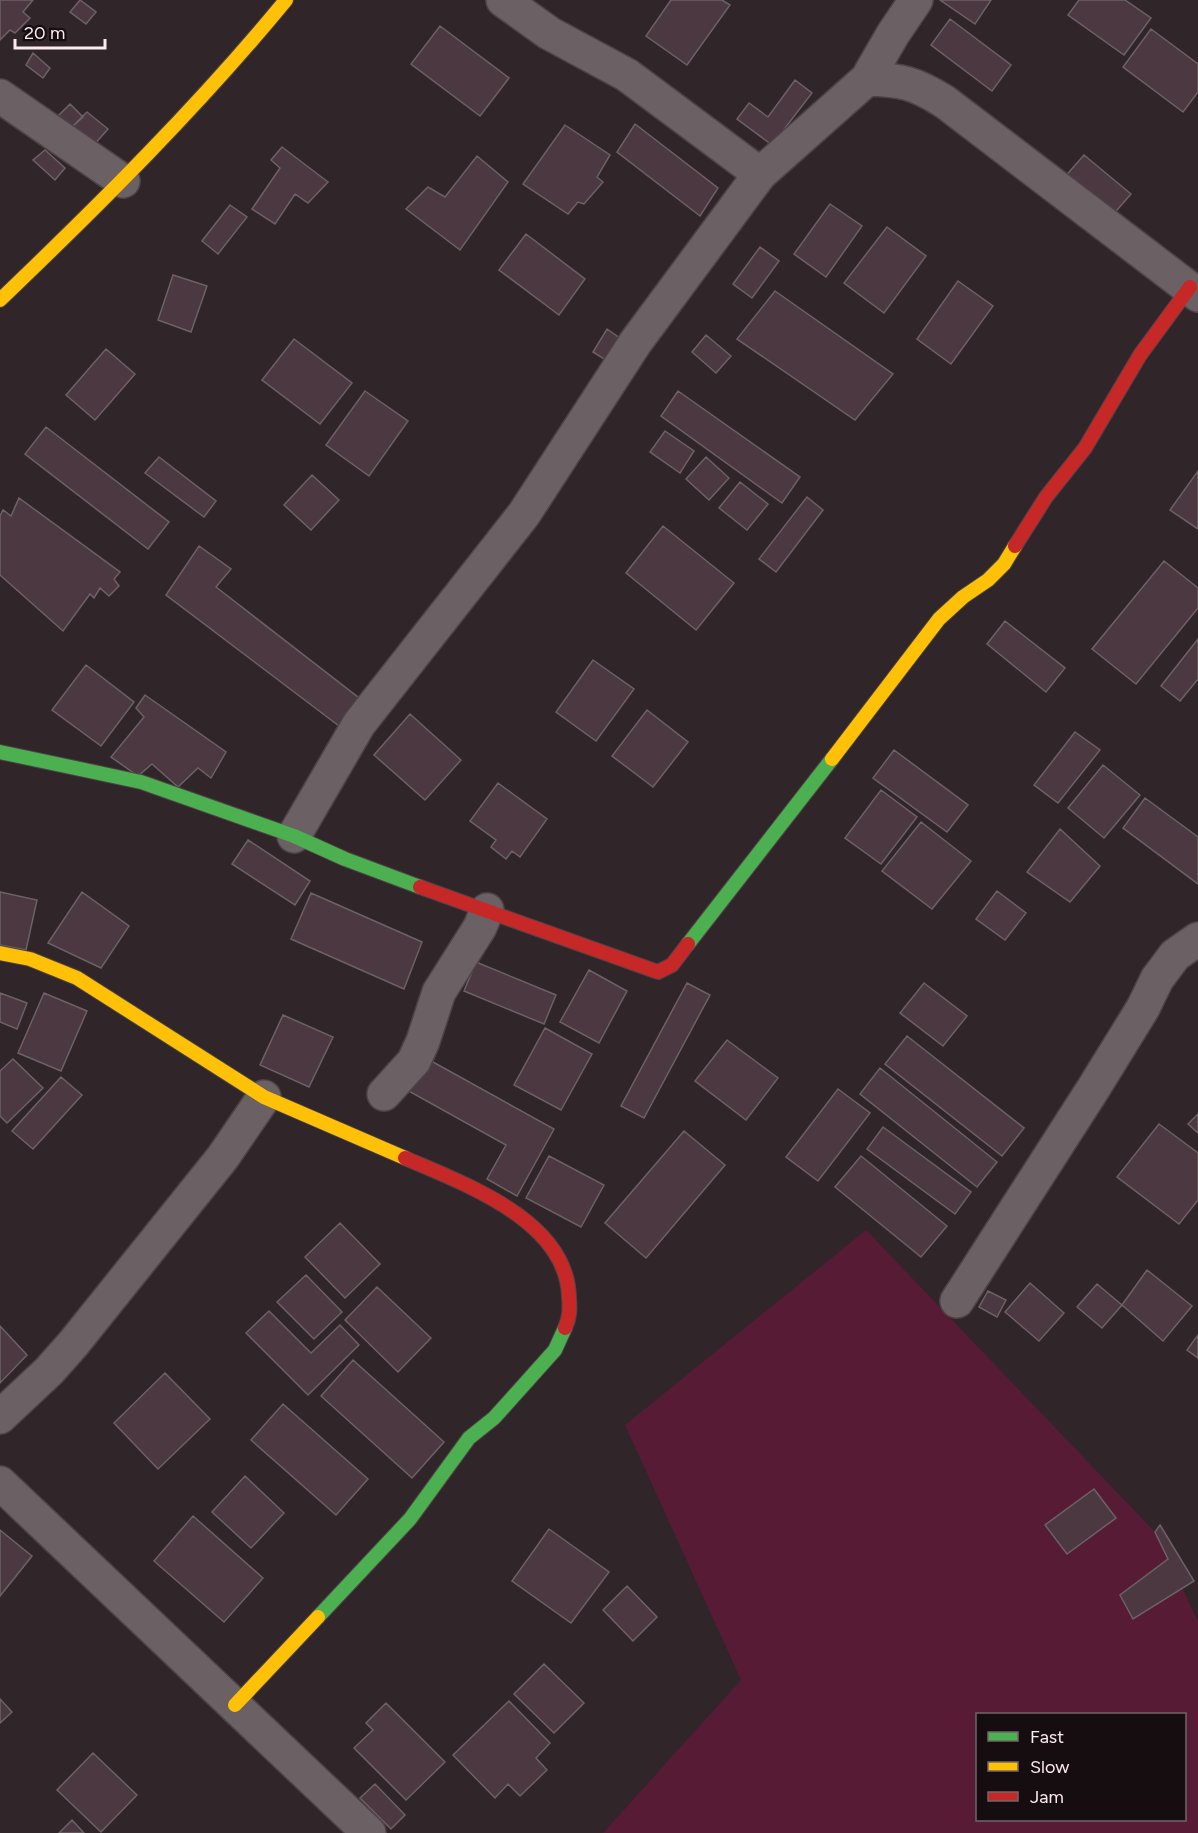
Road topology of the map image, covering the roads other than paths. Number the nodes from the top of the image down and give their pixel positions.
1 (286, 0) edge
2 (503, 0) edge
3 (916, 0) edge
4 (867, 79) junction
5 (0, 96) edge
6 (760, 174) junction
7 (123, 181) junction
8 (1194, 291) edge
9 (0, 300) edge
10 (0, 752) edge
11 (294, 836) junction
12 (487, 910) junction
13 (1198, 939) edge
14 (0, 953) edge
15 (384, 1094) dead end
16 (264, 1097) junction
17 (957, 1301) dead end
18 (0, 1417) edge
19 (0, 1483) edge
20 (235, 1705) junction
21 (369, 1833) edge

1 - 7 street
2 - 6 street
3 - 4 street
4 - 6 street
4 - 8 street
5 - 7 street
6 - 11 street
7 - 9 street
8 - 12 street
10 - 11 street
11 - 12 street
12 - 15 street
13 - 17 street
14 - 16 street
16 - 18 street
16 - 20 street
19 - 20 street
20 - 21 street

